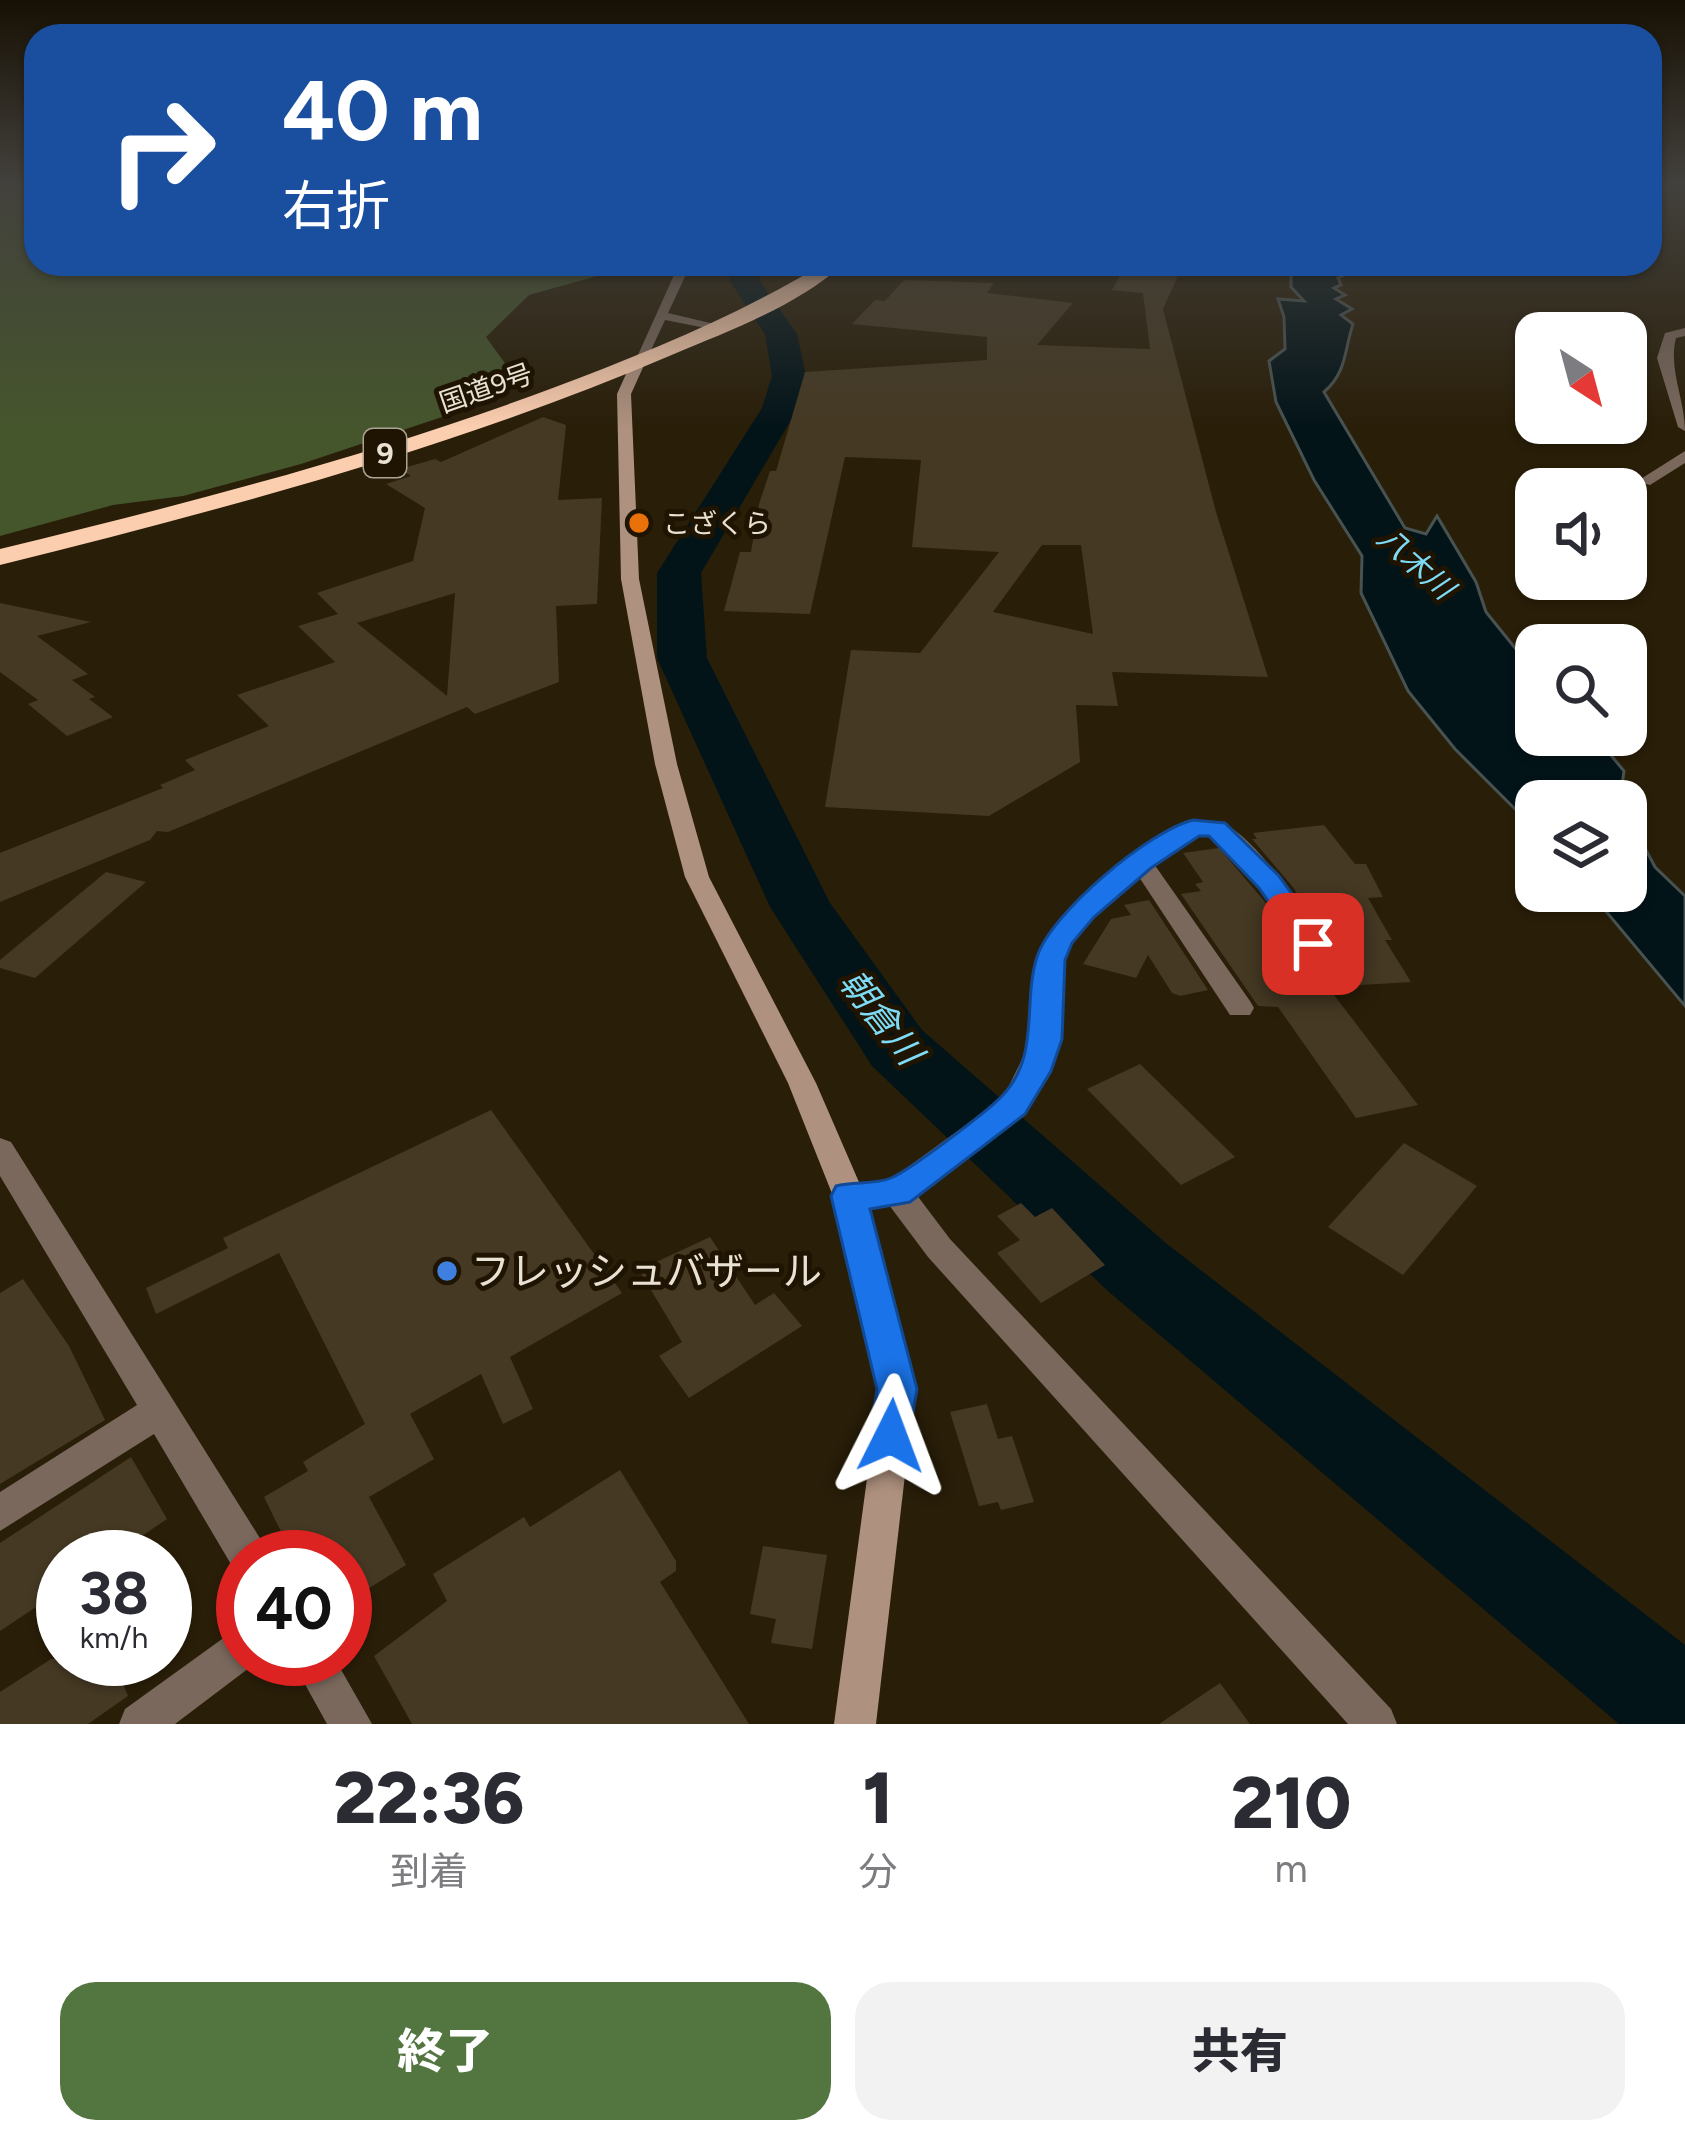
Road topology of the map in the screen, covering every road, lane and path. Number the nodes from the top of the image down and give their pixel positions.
1 (680, 276) edge
2 (815, 276) edge
3 (662, 316) junction
4 (721, 327) junction
5 (1685, 332) edge
6 (638, 363) junction
7 (1685, 427) edge
8 (1685, 455) edge
9 (1647, 479) edge
10 (0, 557) edge
11 (1141, 862) junction
12 (1335, 976) dead end
13 (1240, 1008) dead end
14 (0, 1150) edge
15 (897, 1192) junction
16 (849, 1196) junction
17 (160, 1410) junction
18 (0, 1513) edge
19 (233, 1530) edge
20 (216, 1668) edge
21 (328, 1686) edge
22 (140, 1724) edge
23 (351, 1724) edge
24 (854, 1724) edge
25 (1376, 1724) edge

1 - 3 street
2 - 4 highway, 国道9号 / 9
3 - 4 street
3 - 6 street
4 - 6 highway, 国道9号 / 9
5 - 7 street
6 - 10 highway, 国道9号 / 9
6 - 16 street
8 - 9 street
11 - 12 street
11 - 13 street
11 - 15 street
14 - 17 street
15 - 16 street
15 - 25 street
16 - 24 street
17 - 18 street
17 - 19 street
20 - 22 street
21 - 23 street

